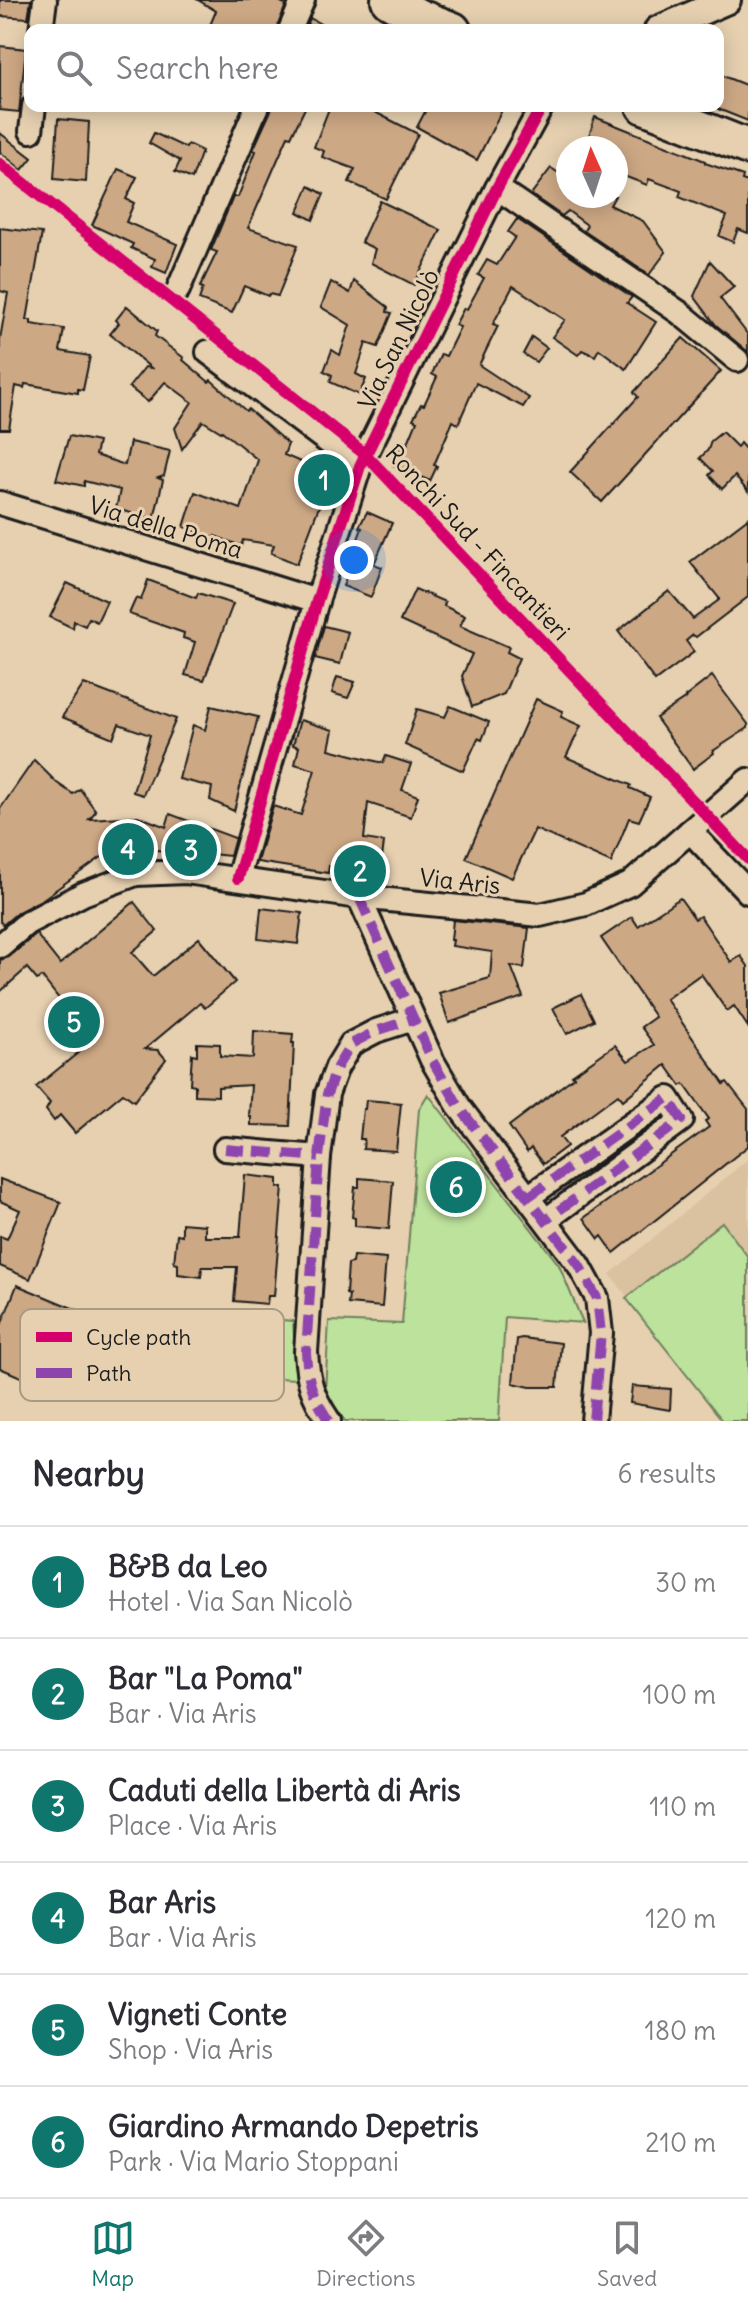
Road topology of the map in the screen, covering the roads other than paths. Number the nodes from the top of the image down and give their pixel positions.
1 (45, 0) edge
2 (303, 0) edge
3 (389, 0) edge
4 (727, 0) edge
5 (42, 24) edge
6 (293, 24) edge
7 (437, 24) edge
8 (672, 24) edge
9 (33, 112) edge
10 (254, 112) edge
11 (539, 112) edge
12 (659, 112) edge
13 (31, 131) dead end
14 (748, 147) edge
15 (497, 188) junction
16 (178, 290) dead end
17 (208, 352) dead end
18 (737, 360) dead end
19 (360, 466) junction
20 (0, 503) edge
21 (317, 601) junction
22 (748, 780) edge
23 (690, 831) junction
24 (238, 878) junction
25 (748, 892) edge
26 (359, 897) junction
27 (0, 946) edge
28 (413, 1019) junction
29 (225, 1149) dead end
30 (319, 1157) junction
31 (528, 1197) junction
32 (546, 1220) junction
33 (329, 1421) edge
34 (593, 1421) edge

1 - 5 street
2 - 6 street
3 - 7 main road
4 - 8 street
9 - 13 street
10 - 16 street
11 - 15 street, Via San Nicolò
12 - 14 main road
15 - 18 street
15 - 19 street, Via San Nicolò
17 - 19 street
19 - 21 street, Via San Nicolò
20 - 21 street, Via della Poma
21 - 24 street, Via San Nicolò
22 - 23 street, Via Aris
23 - 25 street
23 - 26 street, Via Aris
24 - 26 street, Via Aris
24 - 27 street, Via Aris
26 - 28 street
28 - 30 street
28 - 31 street
29 - 30 street
30 - 33 street
31 - 32 street
31 - 32 street
32 - 34 street

